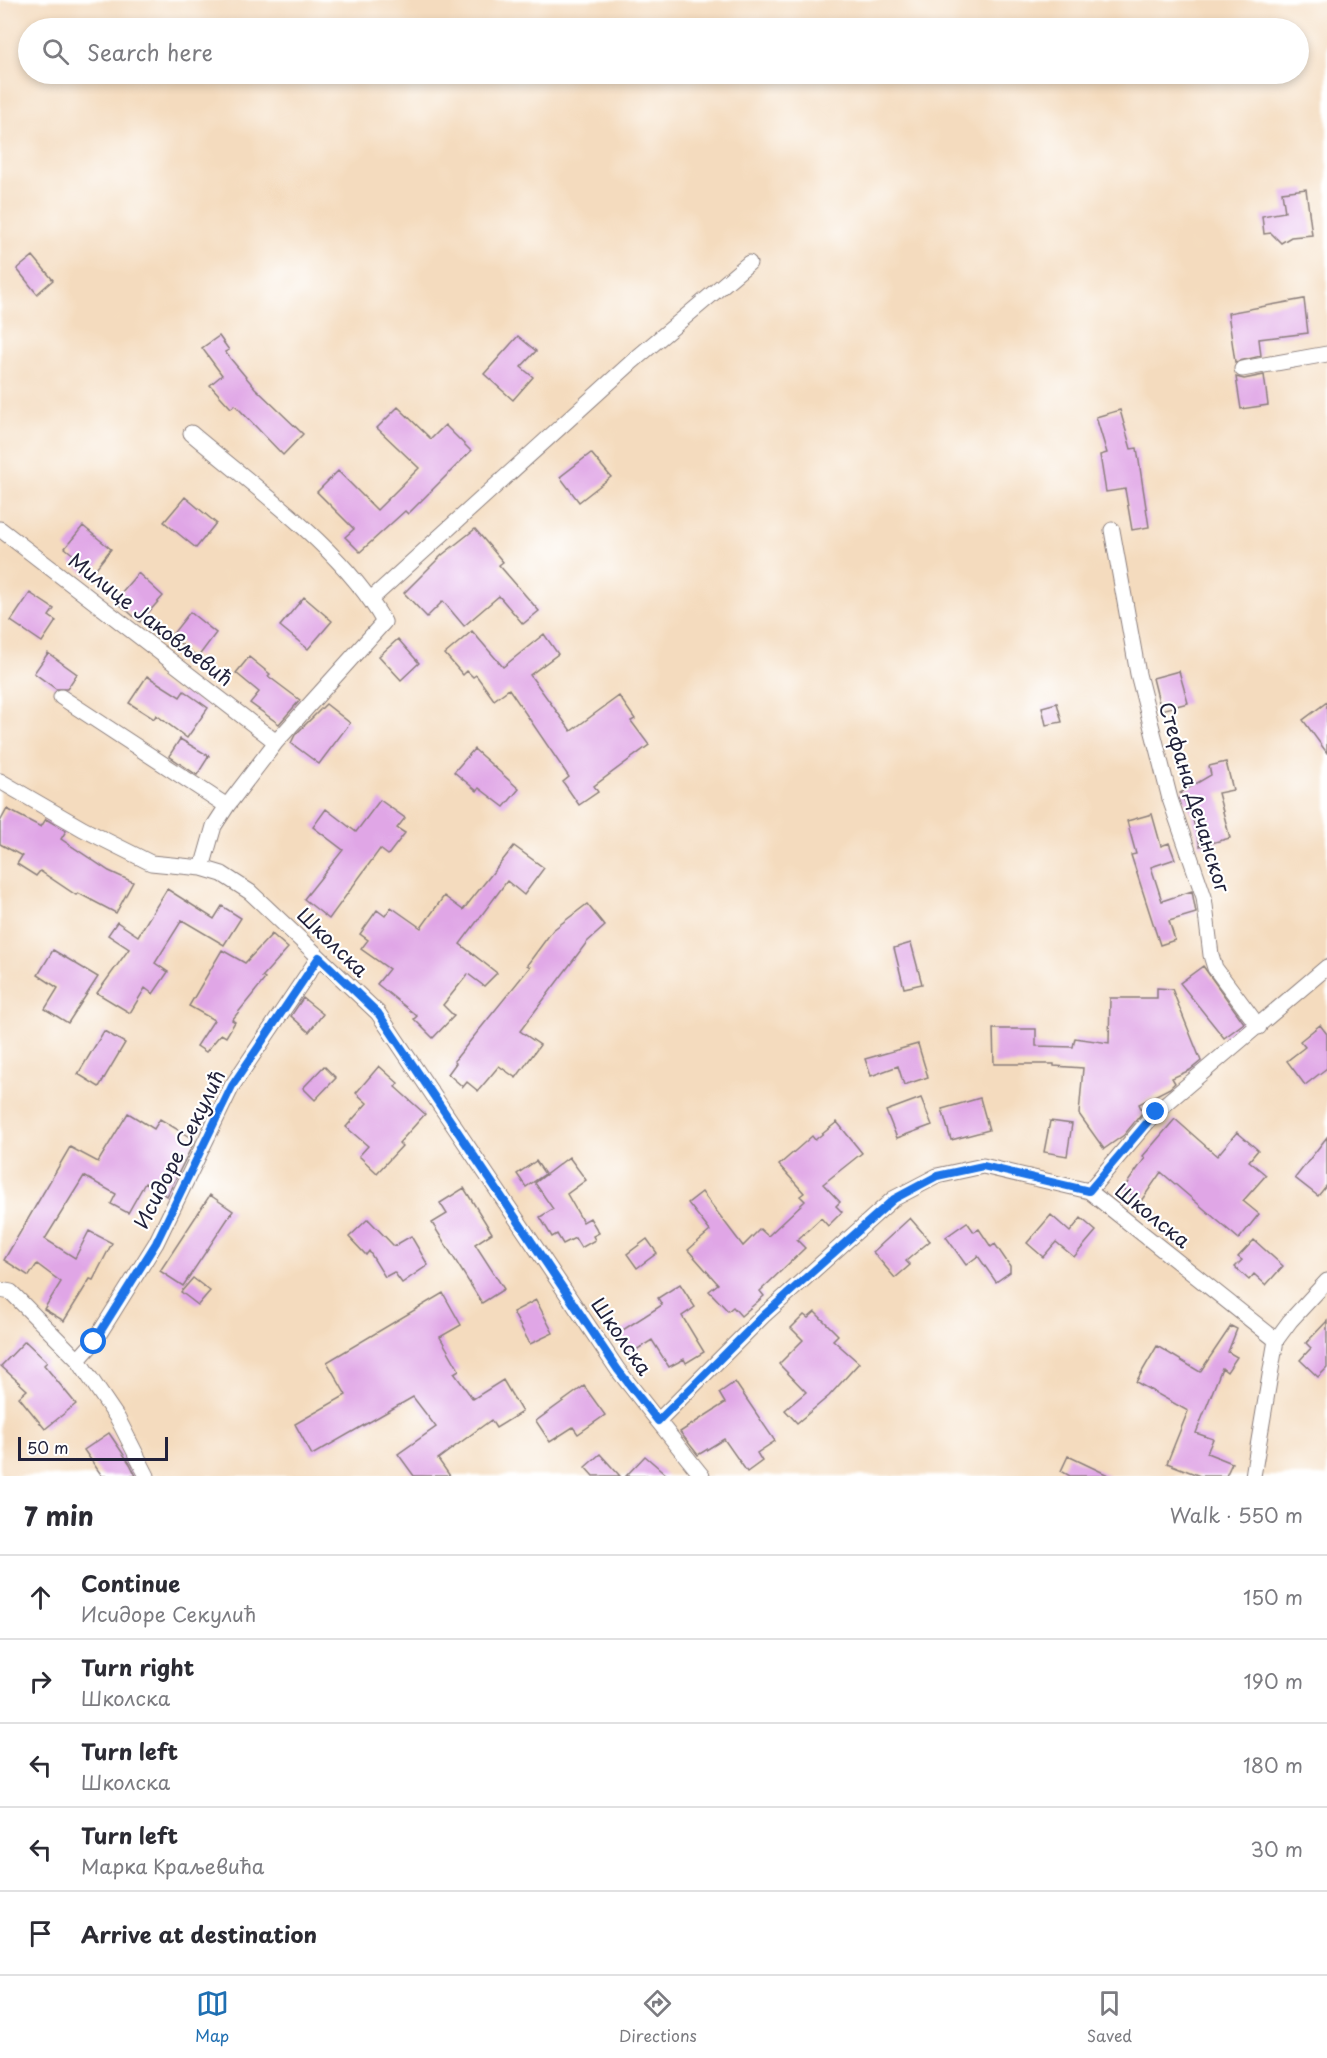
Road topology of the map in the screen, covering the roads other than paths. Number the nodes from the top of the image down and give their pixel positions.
1 (749, 263) dead end
2 (1327, 354) edge
3 (1242, 369) dead end
4 (191, 433) dead end
5 (0, 529) edge
6 (1112, 530) dead end
7 (371, 599) junction
8 (61, 697) dead end
9 (276, 742) junction
10 (0, 781) edge
11 (227, 807) junction
12 (202, 868) junction
13 (319, 957) junction
14 (1327, 968) edge
15 (1259, 1027) junction
16 (1089, 1191) junction
17 (1327, 1281) edge
18 (0, 1290) edge
19 (1276, 1340) junction
20 (78, 1360) junction
21 (658, 1421) junction
22 (147, 1476) edge
23 (702, 1476) edge
24 (1252, 1476) edge

1 - 7 street
2 - 3 street
4 - 7 street
5 - 9 street, Милице Јаковљевић
6 - 15 street, Стефана Дечанског
7 - 9 street
8 - 11 street
9 - 11 street
10 - 12 street, Школска
11 - 12 street
12 - 13 street, Школска
13 - 20 street, Исидоре Секулић
13 - 21 street, Школска
14 - 15 street
15 - 16 street
16 - 19 street, Школска
16 - 21 street, Школска
17 - 19 street
18 - 20 street
19 - 24 street
20 - 22 street
21 - 23 street

